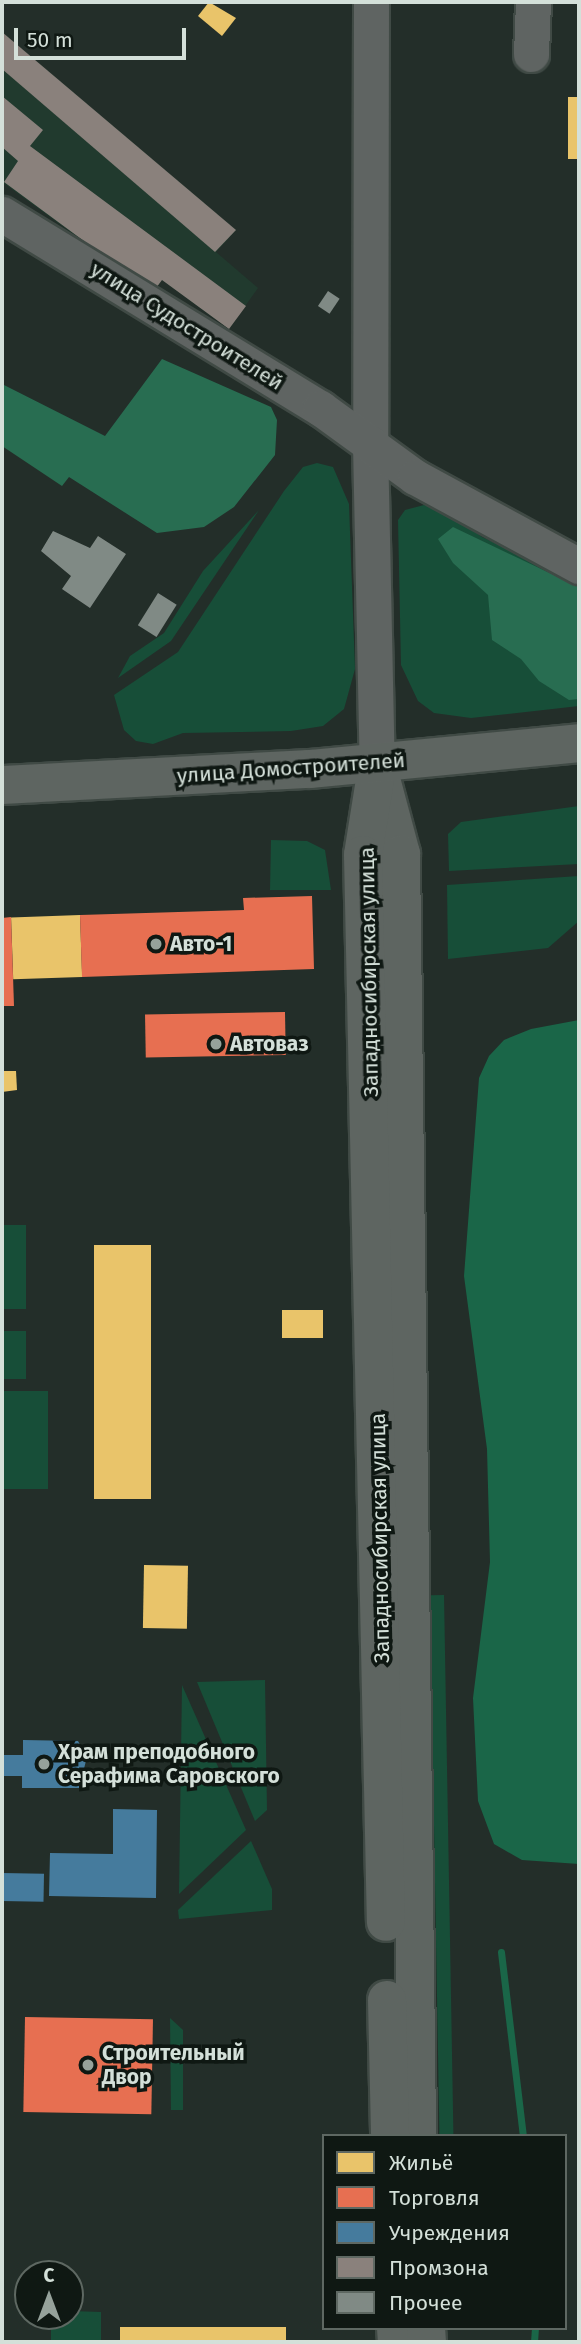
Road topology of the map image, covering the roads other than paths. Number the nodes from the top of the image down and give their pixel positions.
1 (371, 2) edge
2 (533, 2) edge
3 (531, 54) dead end
4 (2, 214) edge
5 (370, 443) junction
6 (579, 566) edge
7 (579, 743) edge
8 (377, 764) junction
9 (2, 785) edge
10 (390, 2134) edge
11 (417, 2134) edge

1 - 5 street
2 - 3 street
4 - 5 street, улица Судостроителей
5 - 6 street, улица Судостроителей
5 - 8 street
7 - 8 main road, улица Домостроителей
8 - 9 main road, улица Домостроителей
8 - 10 main road, Западносибирская улица
8 - 11 main road, Западносибирская улица

